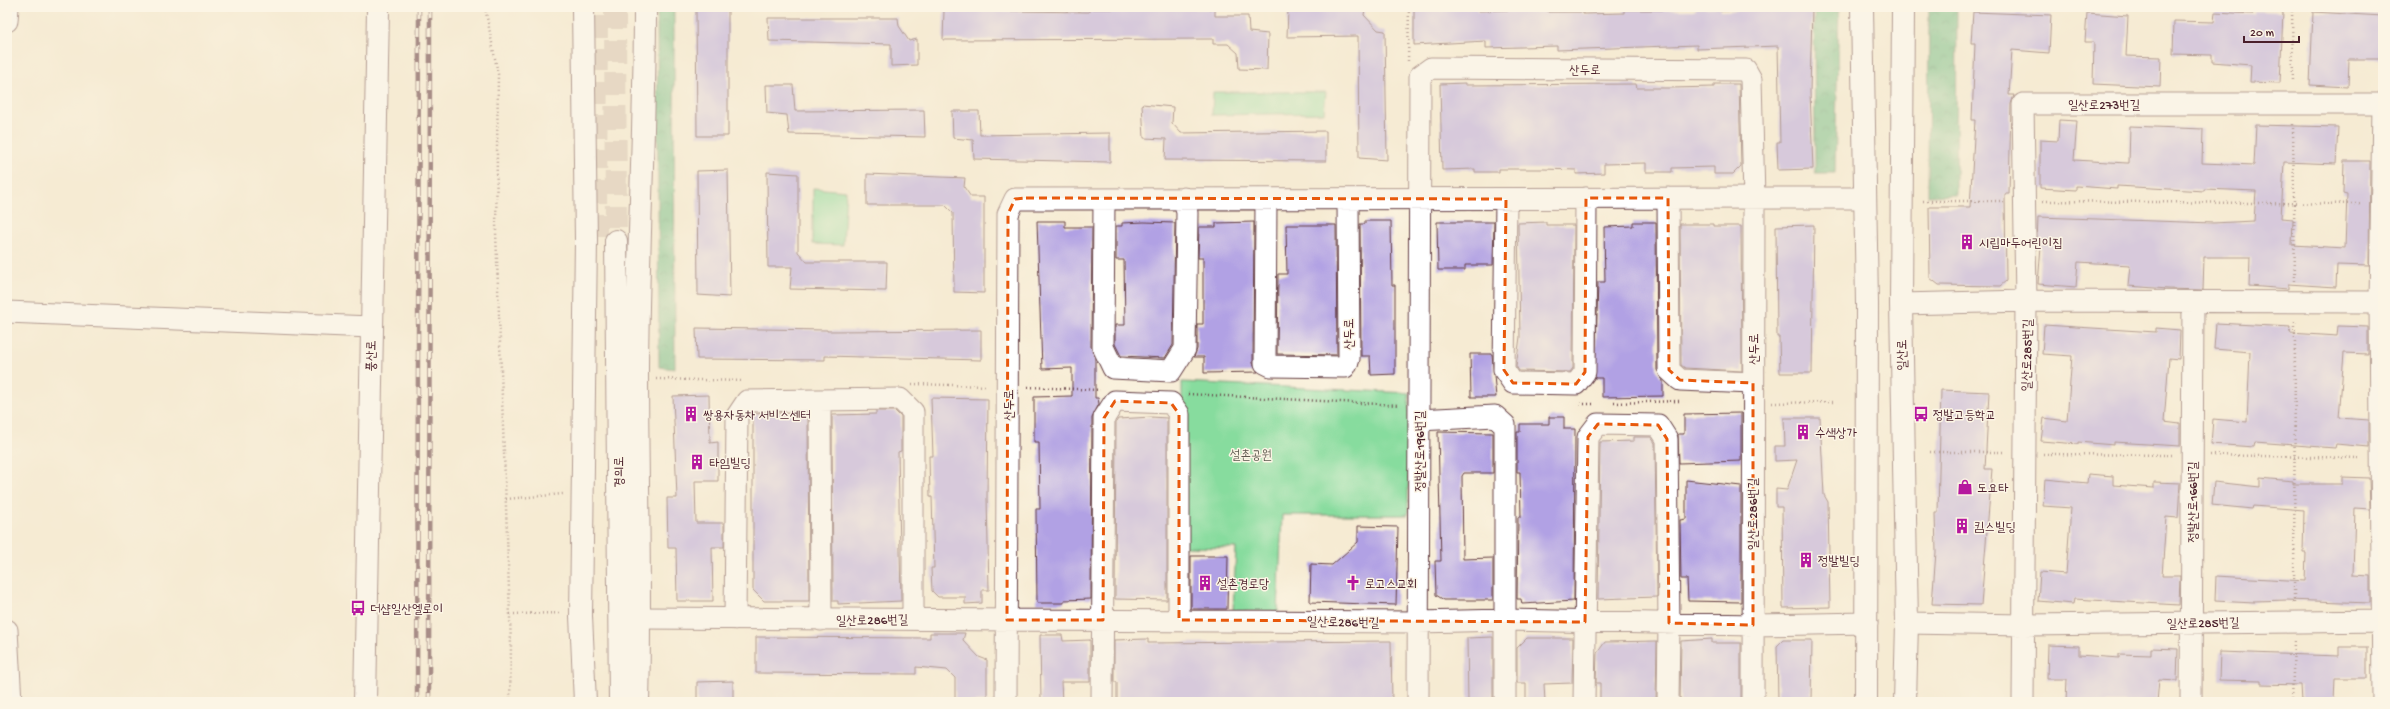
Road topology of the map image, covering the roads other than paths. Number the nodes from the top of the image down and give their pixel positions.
1 (8, 7) edge
2 (583, 7) edge
3 (645, 7) edge
4 (1862, 7) edge
5 (1902, 7) edge
6 (378, 10) dead end
7 (7, 21) edge
8 (2383, 104) edge
9 (1184, 198) junction
10 (1586, 198) junction
11 (1668, 198) junction
12 (1865, 198) junction
13 (1420, 199) junction
14 (1506, 199) junction
15 (1754, 199) junction
16 (1104, 200) junction
17 (1266, 200) junction
18 (1348, 200) junction
19 (2026, 301) junction
20 (2193, 302) junction
21 (2382, 302) edge
22 (1901, 304) junction
23 (7, 312) edge
24 (371, 327) junction
25 (1753, 383) junction
26 (820, 401) junction
27 (1762, 403) joint
28 (1419, 420) junction
29 (640, 618) junction
30 (913, 618) junction
31 (735, 619) junction
32 (822, 620) junction
33 (1007, 620) junction
34 (1103, 620) junction
35 (1180, 620) junction
36 (1506, 620) junction
37 (2383, 621) edge
38 (1418, 622) junction
39 (1585, 622) junction
40 (1669, 623) junction
41 (1867, 623) junction
42 (1907, 623) junction
43 (2192, 623) junction
44 (1753, 625) junction
45 (2023, 625) junction
46 (7, 630) edge
47 (11, 702) edge
48 (365, 702) edge
49 (585, 702) edge
50 (595, 702) edge
51 (620, 702) edge
52 (638, 702) edge
53 (1006, 702) edge
54 (1102, 702) edge
55 (1418, 702) edge
56 (1505, 702) edge
57 (1584, 702) edge
58 (1668, 702) edge
59 (1753, 702) edge
60 (1866, 702) edge
61 (1905, 702) edge
62 (2023, 702) edge
63 (2191, 702) edge
64 (2383, 702) edge

1 - 7 street
2 - 49 main road
3 - 29 main road
4 - 12 main road
5 - 22 main road, 일산로
6 - 24 main road, 풍산로
8 - 19 street, 일산로273번길
8 - 21 street
9 - 16 street, 산두로
9 - 16 street
9 - 17 street, 산두로
10 - 11 street, 산두로
10 - 14 street, 산두로
10 - 14 street
11 - 15 street, 산두로
11 - 25 street
12 - 15 street, 산두로
12 - 41 main road
13 - 14 street, 산두로
13 - 15 street, 산두로
13 - 18 street, 산두로
13 - 28 street, 정발산로196번길
15 - 25 street, 산두로
16 - 33 street, 산두로
17 - 18 street, 산두로
17 - 18 street, 산두로
19 - 20 street
19 - 22 street
19 - 45 street, 일산로285번길
20 - 21 street
20 - 43 street, 정발산로166번길
21 - 37 street
22 - 42 main road, 일산로
23 - 24 street
24 - 48 main road, 풍산로
25 - 27 street, 산두로
26 - 30 street
26 - 31 street
26 - 32 street
27 - 44 street, 일산로286번길
28 - 36 street
28 - 38 street, 정발산로196번길
29 - 31 street, 일산로286번길
29 - 52 main road
30 - 32 street, 일산로286번길
30 - 33 street, 일산로286번길
31 - 32 street, 일산로286번길
33 - 34 street, 일산로286번길
33 - 53 street, 산두로
34 - 35 street, 일산로286번길
34 - 35 street
34 - 54 street
35 - 38 street, 일산로286번길
36 - 38 street, 일산로286번길
36 - 39 street, 일산로286번길
36 - 56 street
37 - 43 street, 일산로285번길
37 - 64 street
38 - 55 street, 정발산로196번길
39 - 40 street, 일산로286번길
39 - 40 street
39 - 57 street
40 - 44 street, 일산로286번길
40 - 58 street
41 - 44 street, 일산로286번길
41 - 60 main road
42 - 45 street, 일산로285번길
42 - 61 main road, 일산로
43 - 45 street, 일산로285번길
43 - 63 street, 정발산로166번길
44 - 59 street, 일산로286번길
45 - 62 street, 일산로285번길
46 - 47 street
50 - 51 main road, 경의로

